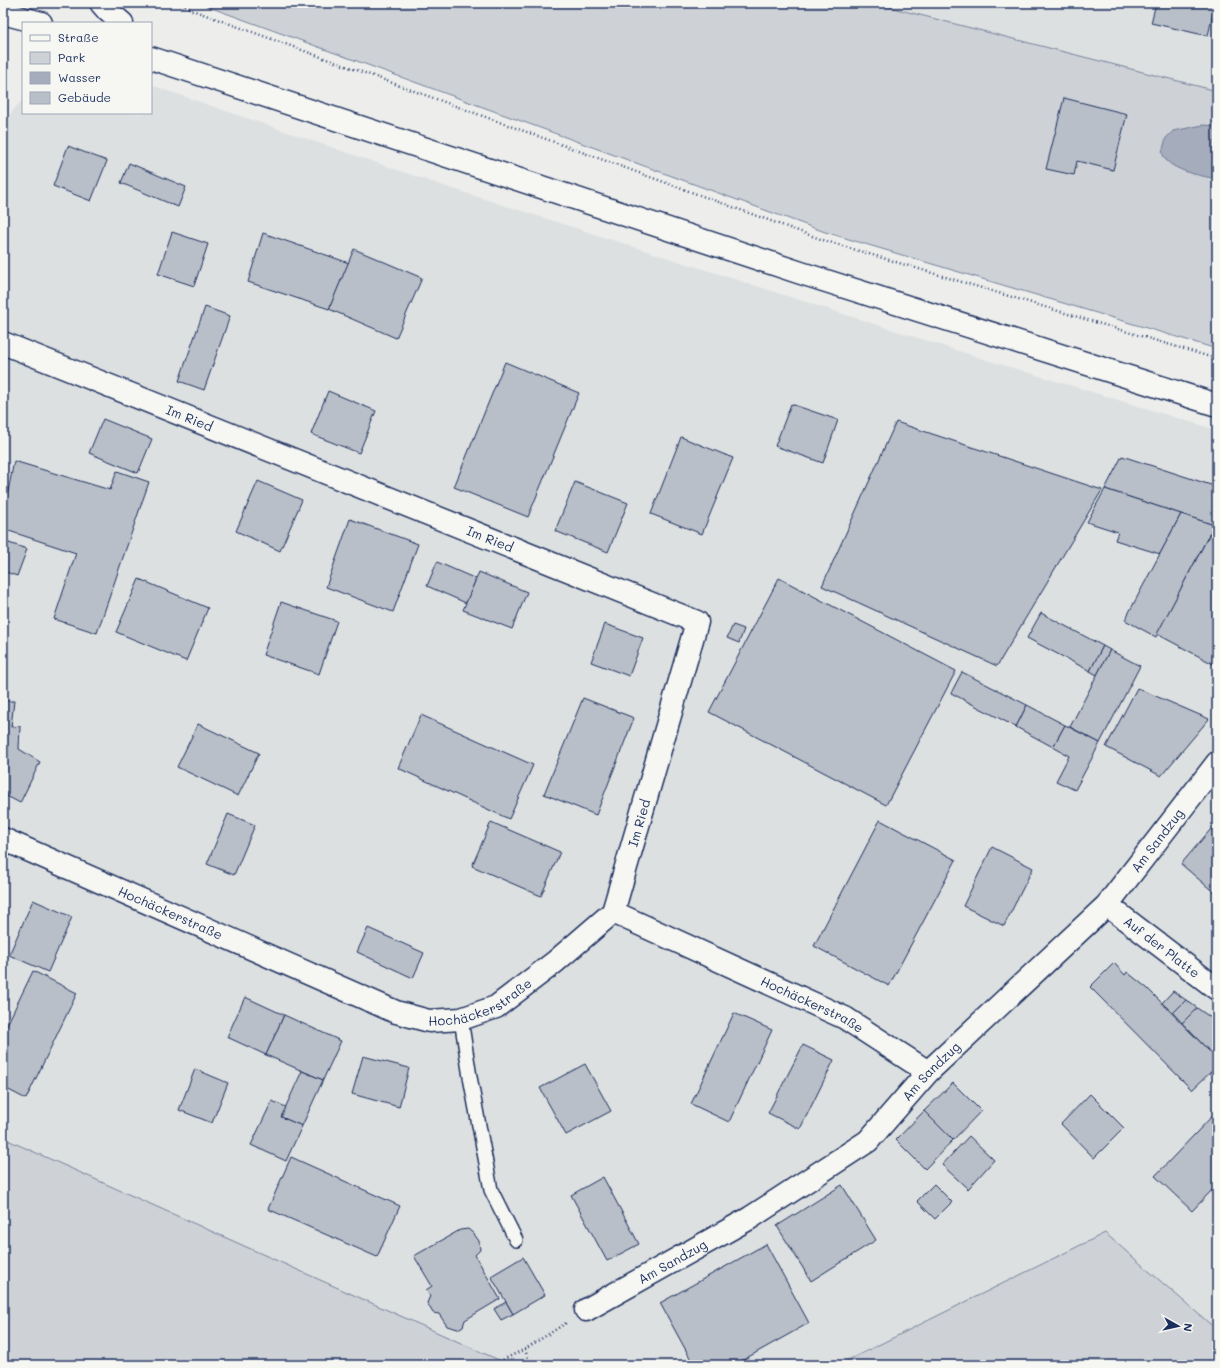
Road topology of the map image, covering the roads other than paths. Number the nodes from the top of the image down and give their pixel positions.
1 (101, 3) edge
2 (3, 13) edge
3 (37, 22) edge
4 (121, 22) edge
5 (152, 49) edge
6 (160, 61) edge
7 (3, 343) edge
8 (1217, 405) edge
9 (1217, 763) edge
10 (3, 839) edge
11 (1107, 905) junction
12 (613, 912) junction
13 (1217, 989) edge
14 (461, 1019) junction
15 (928, 1072) junction
16 (516, 1240) dead end
17 (586, 1310) road end

1 - 4 street
2 - 3 street
5 - 6 street
6 - 8 street
7 - 12 street, Im Ried
9 - 11 street, Am Sandzug
10 - 14 street, Hochäckerstraße
11 - 13 street, Auf der Platte
11 - 15 street, Am Sandzug
12 - 14 street, Hochäckerstraße
12 - 15 street, Hochäckerstraße
14 - 16 lane
15 - 17 street, Am Sandzug

